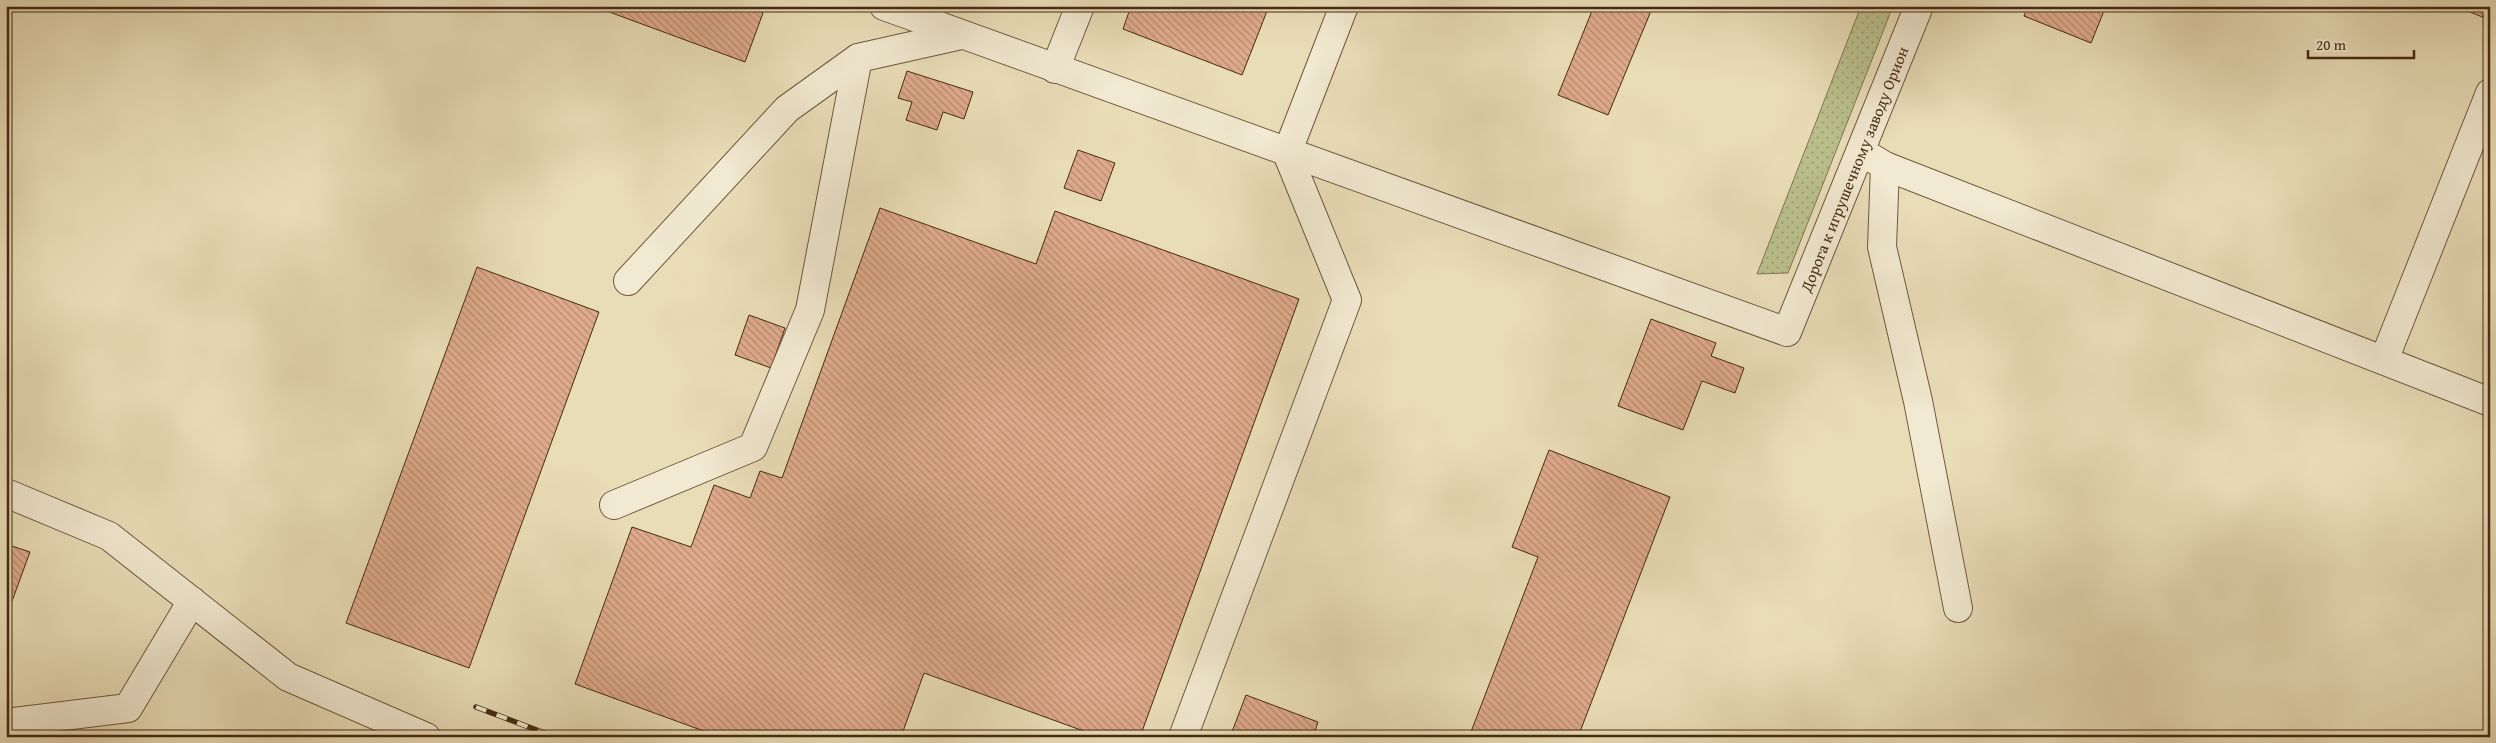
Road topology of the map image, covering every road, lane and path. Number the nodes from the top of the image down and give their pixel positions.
1 (884, 6) edge
2 (1080, 6) edge
3 (1344, 6) edge
4 (1919, 6) edge
5 (961, 34) junction
6 (858, 58) junction
7 (1055, 69) junction
8 (2490, 93) edge
9 (1862, 152) junction
10 (1287, 153) junction
11 (1885, 166) junction
12 (628, 281) dead end
13 (2384, 360) junction
14 (2490, 402) edge
15 (6, 492) edge
16 (614, 505) dead end
17 (192, 601) junction
18 (1958, 608) dead end
19 (6, 723) edge
20 (426, 737) edge
21 (1183, 737) edge

1 - 5 street
2 - 7 street
3 - 10 street
4 - 9 street, Дорога к игрушечному заводу Орион
5 - 6 street
5 - 7 street
6 - 12 street
6 - 16 street
7 - 10 street
8 - 13 street
9 - 10 street, Дорога к игрушечному заводу Орион
9 - 11 street
10 - 21 street
11 - 13 street
11 - 18 street
13 - 14 street
15 - 17 street
17 - 19 street
17 - 20 street

